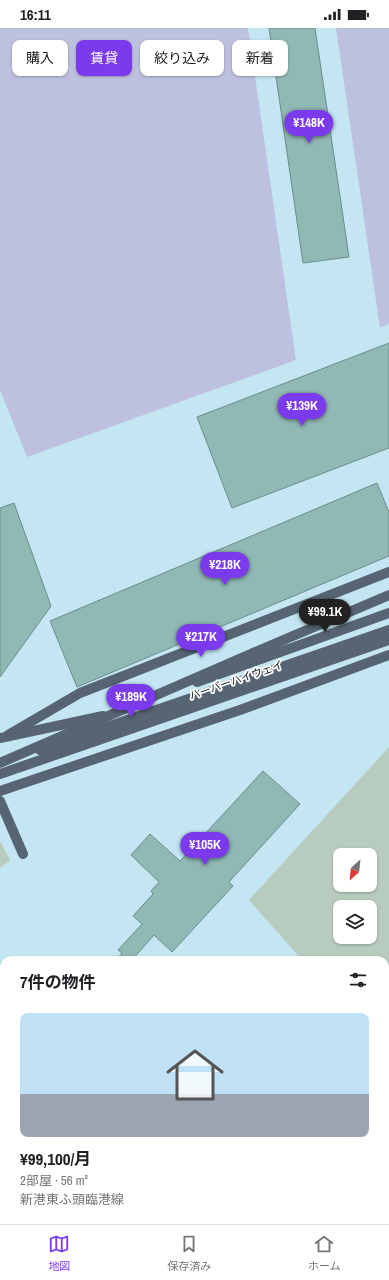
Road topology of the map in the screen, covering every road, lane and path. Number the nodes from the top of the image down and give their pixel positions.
1 (389, 572) edge
2 (389, 595) edge
3 (389, 613) edge
4 (389, 630) edge
5 (389, 640) edge
6 (389, 655) edge
7 (4, 736) edge
8 (0, 763) edge
9 (0, 774) edge
10 (0, 791) edge
11 (0, 800) edge
12 (23, 854) dead end

1 - 7 street
2 - 8 street, bridge
3 - 7 street
4 - 8 street, ハーバーハイウェイ, bridge
5 - 9 street, ハーバーハイウェイ
6 - 10 street
11 - 12 street

